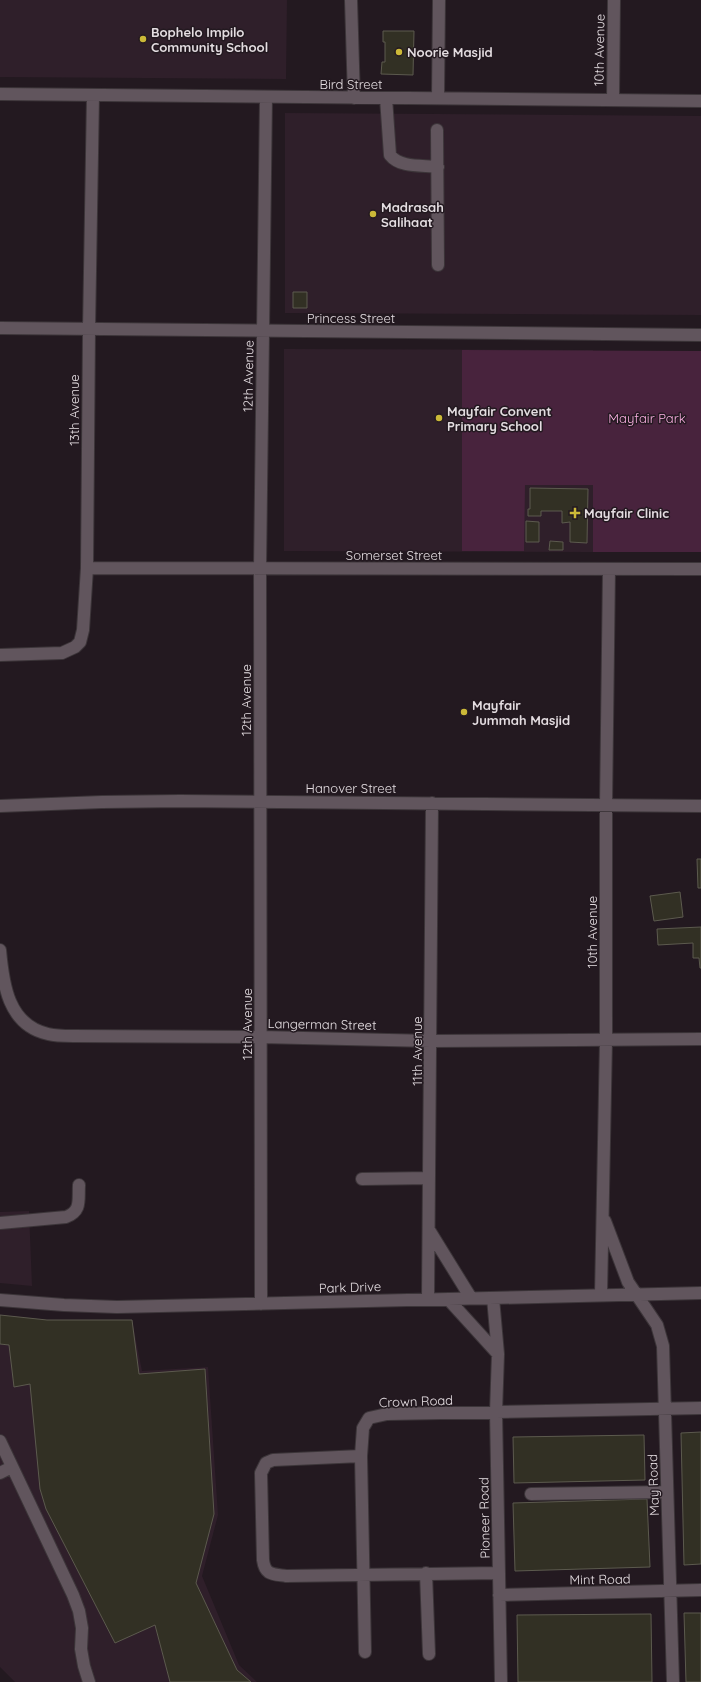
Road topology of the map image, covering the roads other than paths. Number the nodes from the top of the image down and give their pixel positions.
1 (351, 0) edge
2 (439, 0) edge
3 (614, 0) edge
4 (0, 94) edge
5 (93, 95) junction
6 (266, 97) junction
7 (354, 98) junction
8 (386, 98) junction
9 (438, 98) junction
10 (613, 100) junction
11 (701, 101) edge
12 (437, 130) dead end
13 (438, 167) junction
14 (438, 265) dead end
15 (0, 328) edge
16 (89, 330) junction
17 (262, 331) junction
18 (701, 335) edge
19 (87, 568) junction
20 (260, 569) junction
21 (701, 569) edge
22 (609, 570) junction
23 (0, 655) edge
24 (260, 802) junction
25 (432, 803) junction
26 (0, 806) edge
27 (606, 806) junction
28 (701, 806) edge
29 (0, 950) edge
30 (261, 1037) junction
31 (701, 1039) edge
32 (606, 1040) junction
33 (431, 1041) junction
34 (429, 1178) junction
35 (362, 1179) dead end
36 (79, 1185) dead end
37 (602, 1213) junction
38 (0, 1223) edge
39 (429, 1229) junction
40 (701, 1293) edge
41 (636, 1294) junction
42 (602, 1295) junction
43 (471, 1298) junction
44 (493, 1298) junction
45 (428, 1299) junction
46 (448, 1299) junction
47 (0, 1300) edge
48 (261, 1304) junction
49 (498, 1354) junction
50 (665, 1408) junction
51 (701, 1408) edge
52 (496, 1412) junction
53 (0, 1441) edge
54 (361, 1456) junction
55 (12, 1466) junction
56 (0, 1473) edge
57 (667, 1492) junction
58 (531, 1494) dead end
59 (426, 1573) junction
60 (498, 1573) junction
61 (364, 1574) junction
62 (701, 1590) edge
63 (670, 1591) junction
64 (499, 1595) junction
65 (365, 1652) dead end
66 (429, 1654) dead end
67 (89, 1682) edge
68 (501, 1682) edge
69 (673, 1682) edge

1 - 7 street
2 - 9 street
3 - 10 street, 10th Avenue
4 - 5 street, Bird Street
5 - 6 street, Bird Street
5 - 16 street, 13th Avenue
6 - 7 street, Bird Street
6 - 17 street, 12th Avenue
7 - 8 street, Bird Street
8 - 9 street, Bird Street
8 - 13 street
9 - 10 street, Bird Street
10 - 11 street, Bird Street
12 - 13 street
13 - 14 street
15 - 16 street, Princess Street
16 - 17 street, Princess Street
16 - 19 street, 13th Avenue
17 - 18 street, Princess Street
17 - 20 street, 12th Avenue
19 - 20 street, Somerset Street
19 - 23 street, 13th Avenue
20 - 22 street, Somerset Street
20 - 24 street, 12th Avenue
21 - 22 street, Somerset Street
22 - 27 street, 10th Avenue
24 - 25 street, Hanover Street
24 - 26 street, Hanover Street
24 - 30 street, 12th Avenue
25 - 27 street, Hanover Street
25 - 33 street, 11th Avenue
27 - 28 street, Hanover Street
27 - 32 street, 10th Avenue
29 - 30 street, Langerman Street
30 - 33 street, Langerman Street
30 - 48 street, 12th Avenue
31 - 32 street, Langerman Street
32 - 33 street, Langerman Street
32 - 37 street, 10th Avenue
33 - 34 street, 11th Avenue
34 - 35 street
34 - 39 street, 11th Avenue
36 - 38 street
37 - 41 street, May Road
37 - 42 street, 10th Avenue
39 - 43 street
39 - 45 street, 11th Avenue
40 - 41 street, Park Drive
41 - 42 street, Park Drive
41 - 50 street, May Road
42 - 44 street, Park Drive
43 - 44 street, Park Drive
43 - 46 street, Park Drive
44 - 49 street, Pioneer Road
45 - 46 street, Park Drive
45 - 48 street, Park Drive
46 - 49 street
47 - 48 street, Park Drive
49 - 52 street, Pioneer Road
50 - 51 street, Crown Road
50 - 52 street, Crown Road
50 - 57 street, May Road
52 - 54 street, Crown Road
52 - 60 street, Pioneer Road
53 - 55 street
54 - 61 street, Crown Road
54 - 61 street
55 - 56 street
55 - 67 street
57 - 58 street
57 - 63 street, May Road
59 - 60 street
59 - 61 street
59 - 66 street
60 - 64 street, Pioneer Road
61 - 65 street, Crown Road
62 - 63 street, Mint Road
63 - 64 street, Mint Road
63 - 69 street, May Road
64 - 68 street, Pioneer Road

